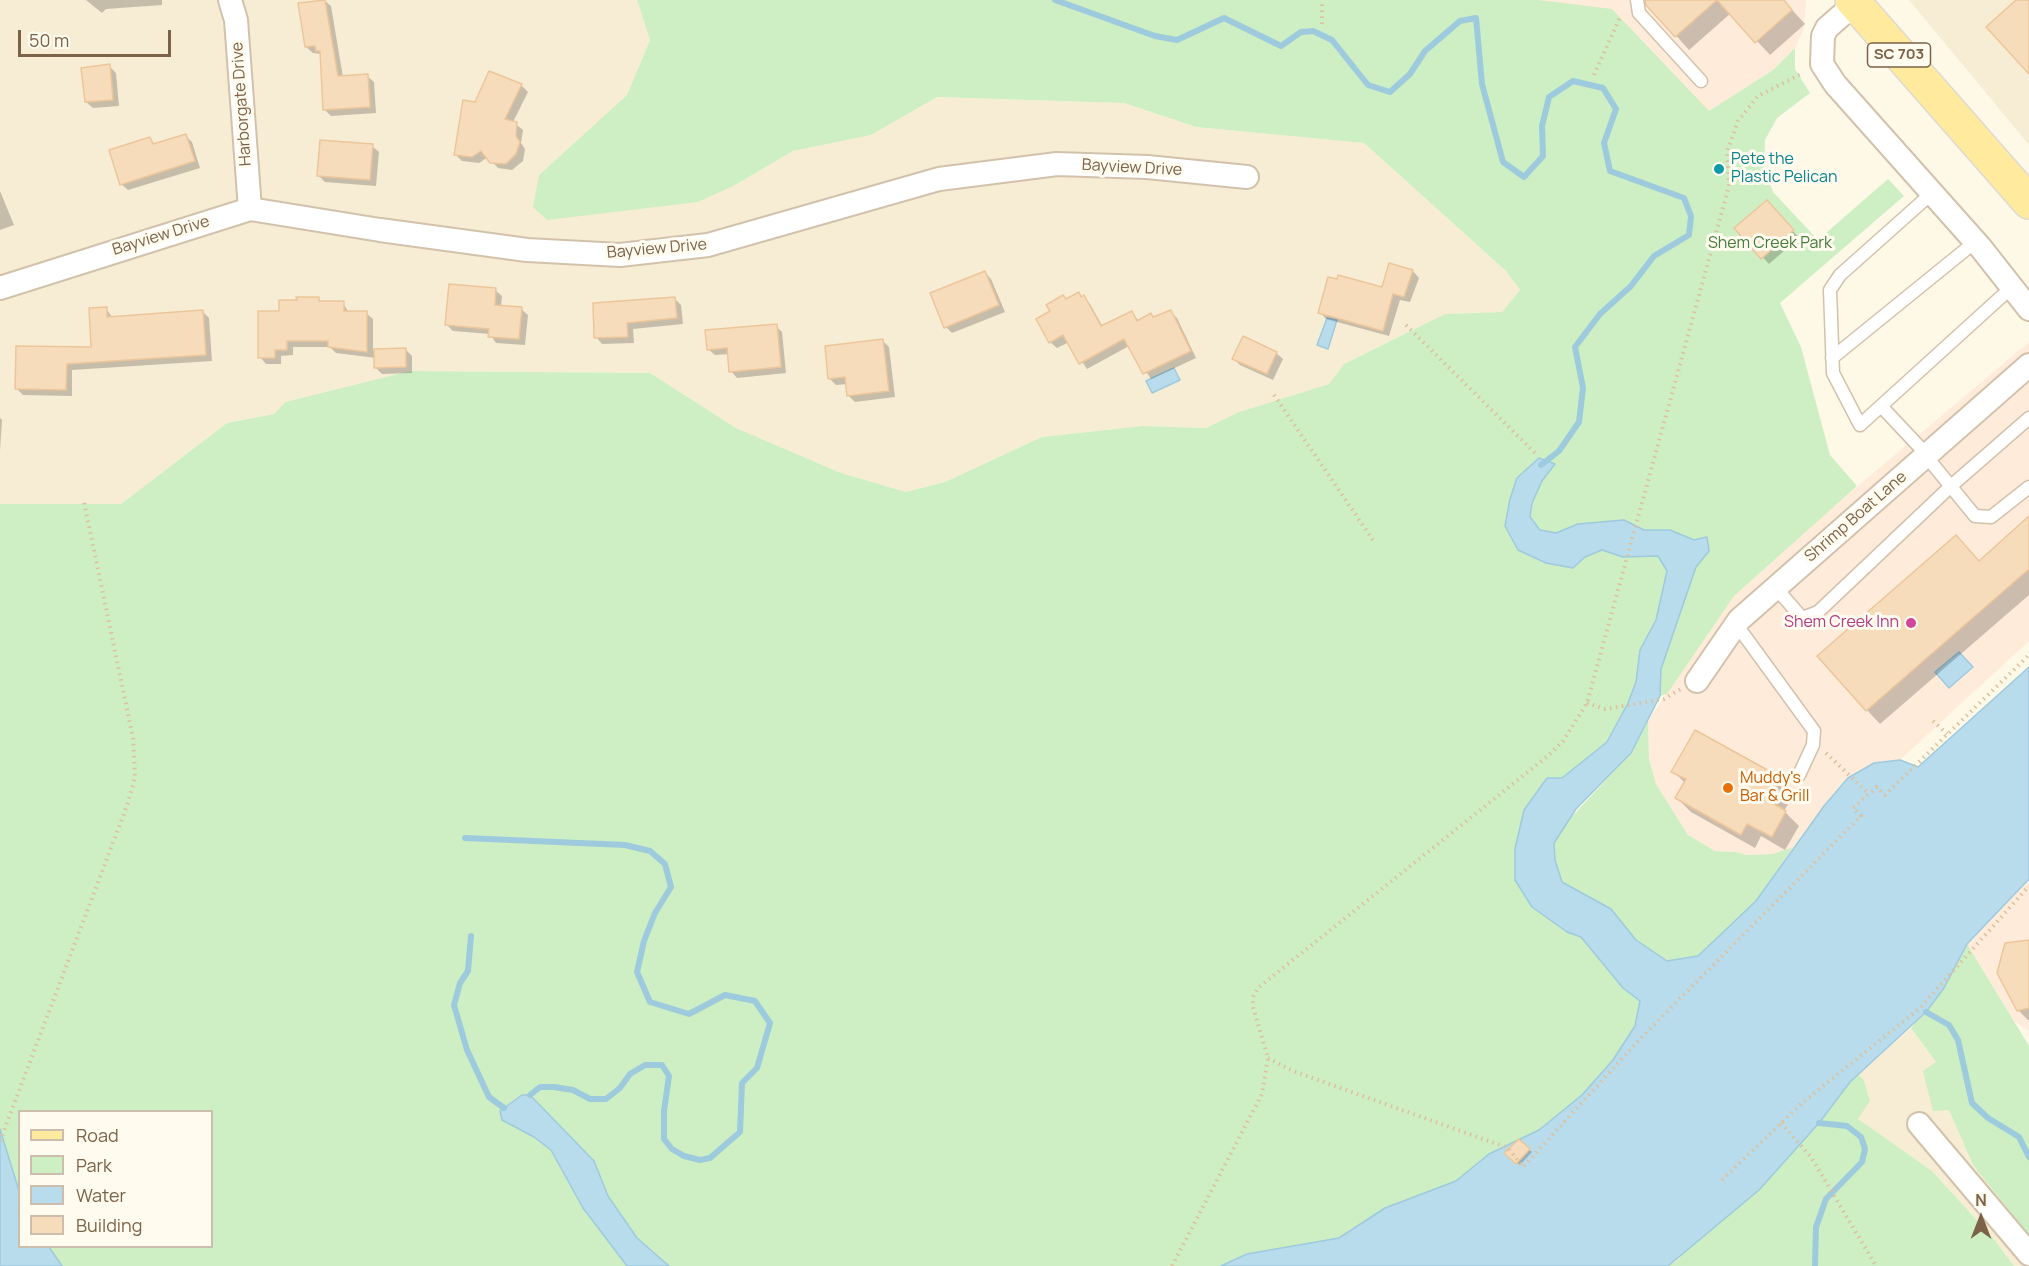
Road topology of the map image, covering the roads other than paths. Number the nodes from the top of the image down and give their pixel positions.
1 (230, 0) edge
2 (1637, 0) edge
3 (1855, 1) edge
4 (1701, 81) dead end
5 (1247, 177) dead end
6 (1932, 193) junction
7 (2029, 202) edge
8 (250, 209) junction
9 (1975, 242) junction
10 (2012, 287) junction
11 (0, 288) edge
12 (2029, 309) edge
13 (1832, 358) junction
14 (2029, 365) edge
15 (1881, 406) junction
16 (2029, 418) edge
17 (1927, 455) junction
18 (1951, 486) junction
19 (2029, 487) edge
20 (1776, 588) junction
21 (1737, 624) junction
22 (1696, 681) dead end
23 (1799, 775) dead end
24 (1919, 1124) dead end
25 (2029, 1254) edge

1 - 8 street, Harborgate Drive
2 - 4 lane
3 - 6 street
3 - 7 main road, SC 703
5 - 8 street, Bayview Drive
6 - 9 street
6 - 13 lane
8 - 11 street, Bayview Drive
9 - 10 street
9 - 13 lane
10 - 12 street
10 - 15 lane
13 - 15 lane
14 - 17 street, Shrimp Boat Lane
15 - 17 lane
16 - 18 lane
17 - 18 lane
17 - 20 street, Shrimp Boat Lane
18 - 19 lane
18 - 20 lane
20 - 21 street, Shrimp Boat Lane
21 - 22 street, Shrimp Boat Lane
21 - 23 lane
24 - 25 street

